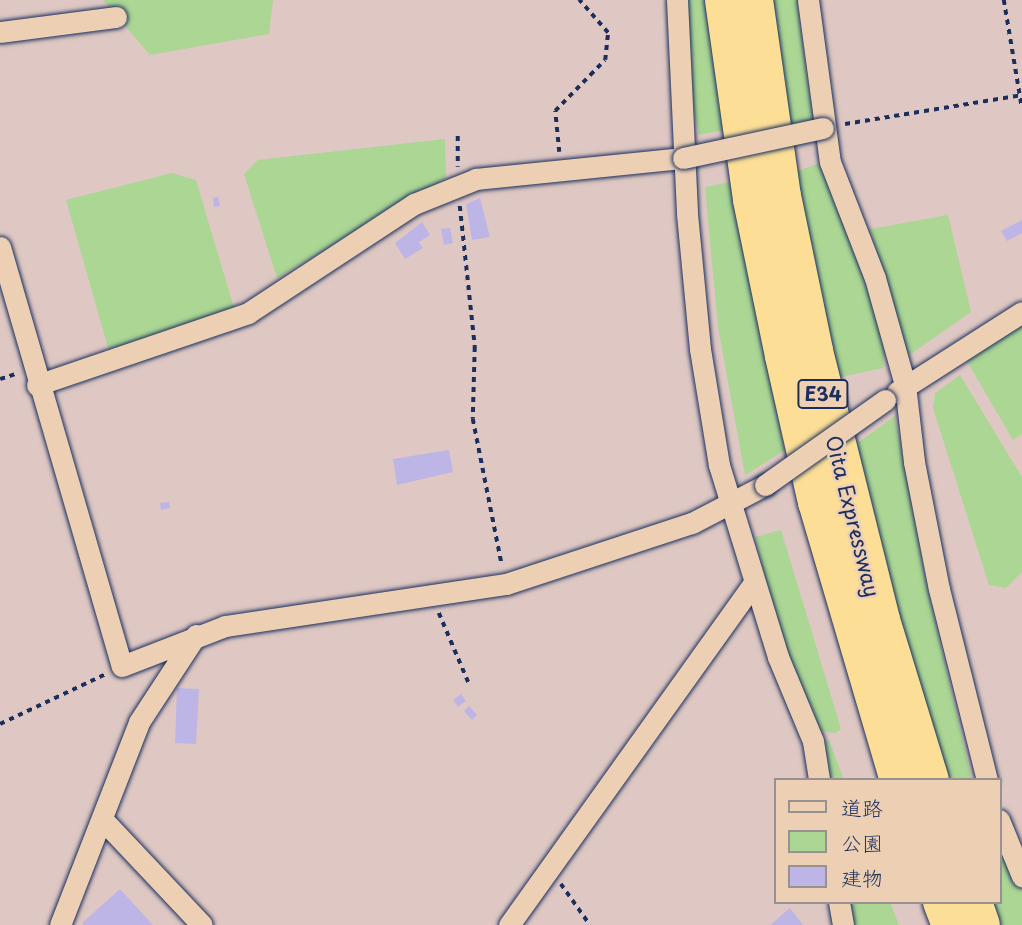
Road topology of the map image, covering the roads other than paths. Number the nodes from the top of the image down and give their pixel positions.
1 (677, 0) edge
2 (724, 0) edge
3 (754, 0) edge
4 (808, 0) edge
5 (116, 17) dead end
6 (0, 32) edge
7 (823, 128) junction
8 (683, 158) junction
9 (0, 247) edge
10 (1022, 313) edge
11 (37, 385) junction
12 (905, 385) junction
13 (732, 503) junction
14 (754, 583) junction
15 (196, 635) junction
16 (820, 778) edge
17 (899, 778) edge
18 (929, 778) edge
19 (986, 778) edge
20 (103, 820) junction
21 (1001, 825) edge
22 (1022, 876) edge
23 (839, 904) edge
24 (943, 904) edge
25 (974, 904) edge
26 (60, 925) edge
27 (202, 925) edge
28 (509, 925) edge
29 (843, 925) edge
30 (951, 925) edge
31 (981, 925) edge

1 - 8 street
2 - 17 highway, Oita Expressway / E34
3 - 18 highway, Oita Expressway / E34
4 - 7 street
5 - 6 street
7 - 8 street, bridge
7 - 12 street
8 - 11 street
8 - 13 street
9 - 11 street
10 - 12 street
11 - 15 street
12 - 13 street, bridge
12 - 19 street
13 - 14 street
13 - 15 street
14 - 16 street
14 - 28 street
15 - 20 street
20 - 26 street
20 - 27 street
21 - 22 street
23 - 29 street
24 - 30 highway
25 - 31 highway

